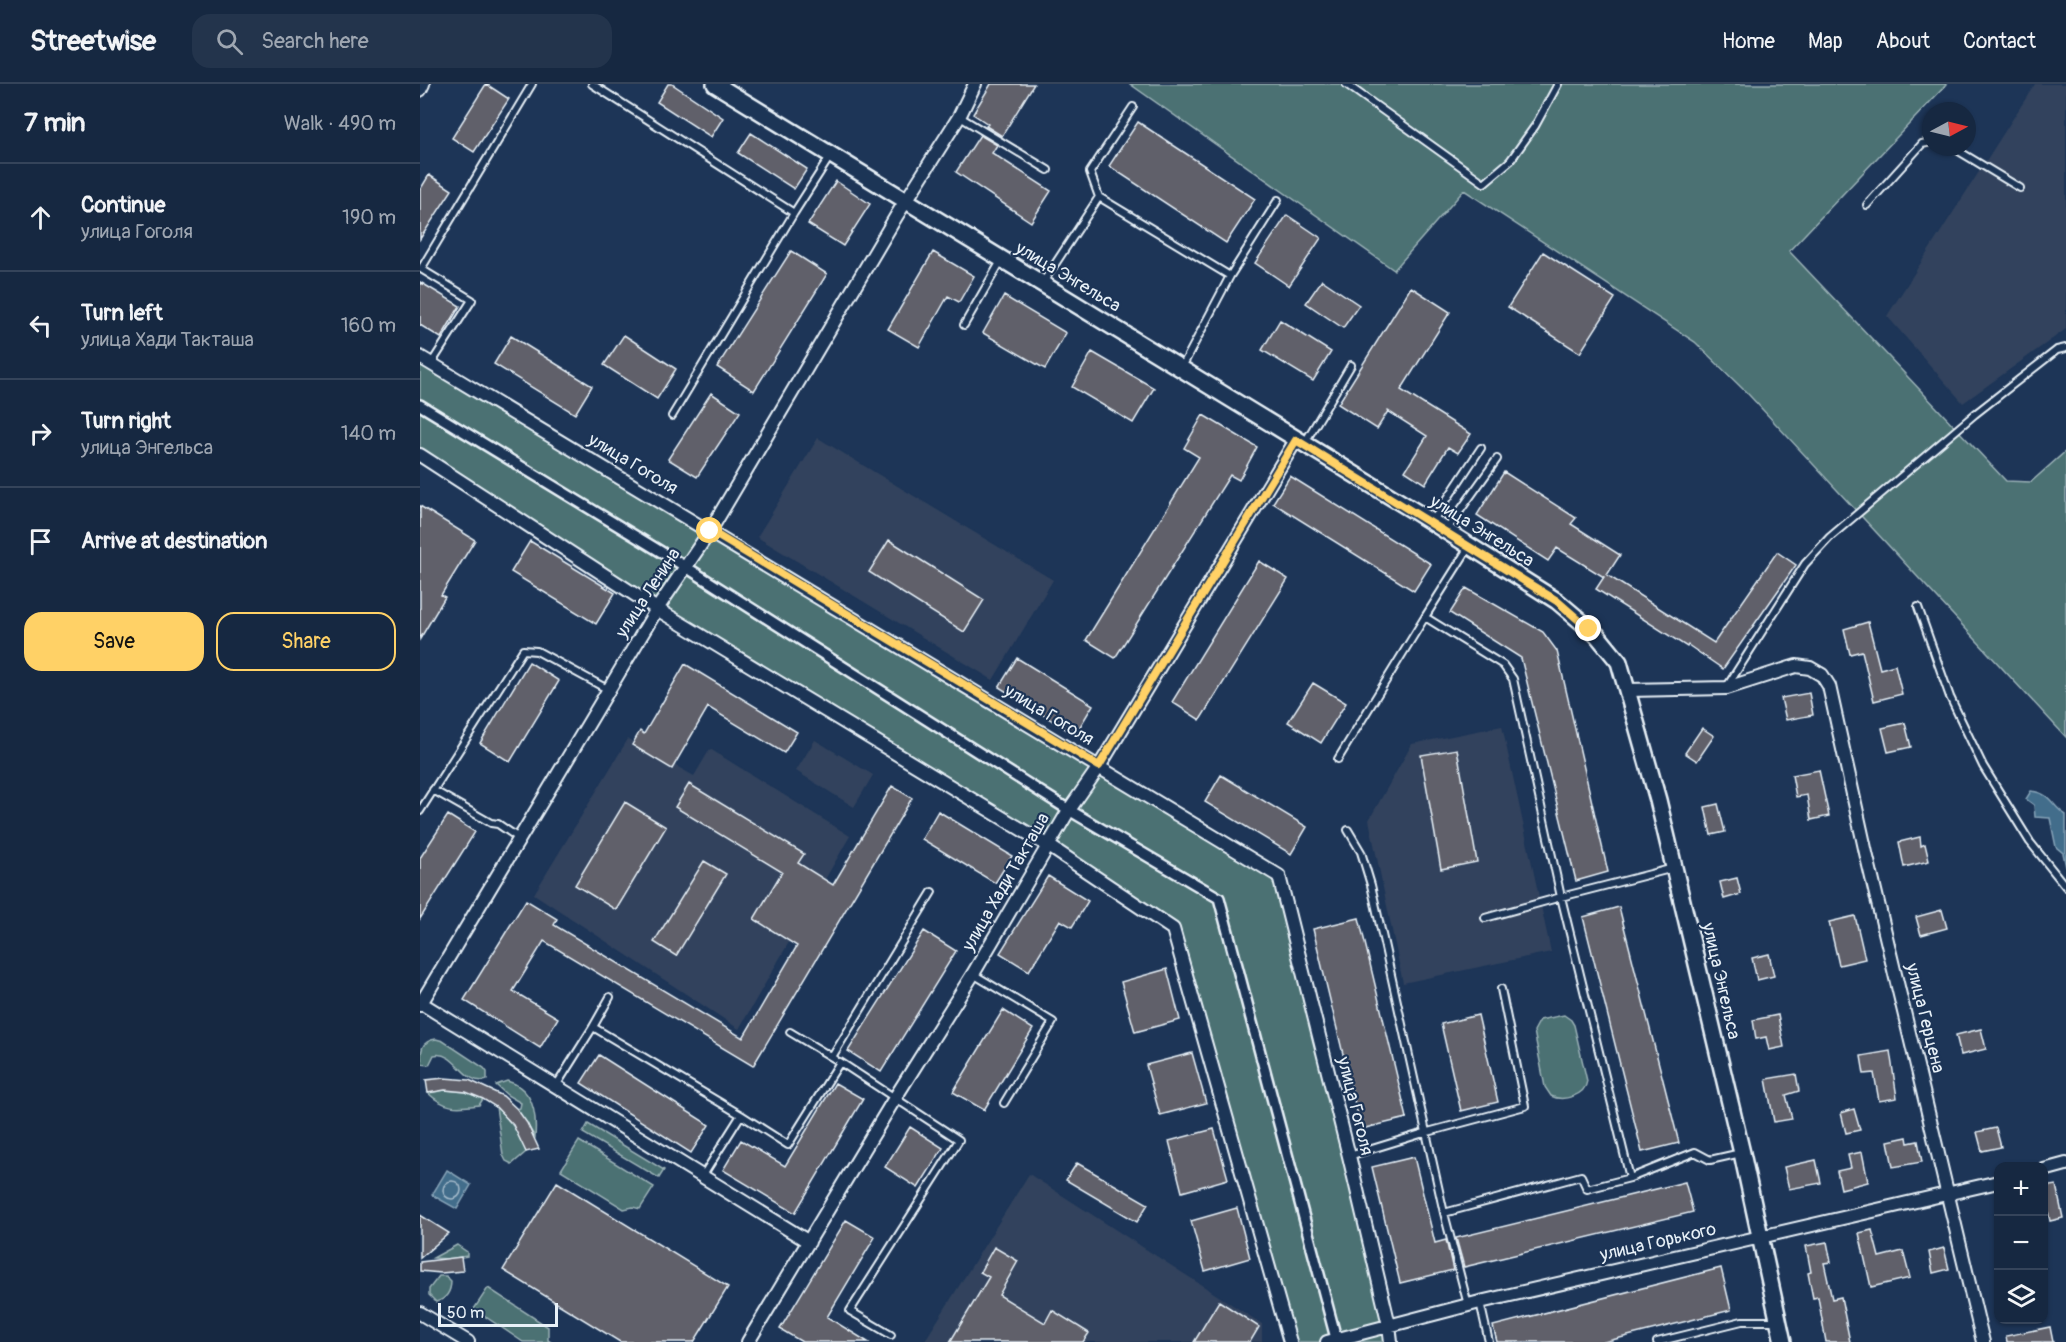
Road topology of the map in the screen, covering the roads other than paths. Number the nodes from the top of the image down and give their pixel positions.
1 (423, 84) edge
2 (532, 84) edge
3 (592, 84) edge
4 (715, 84) edge
5 (975, 84) edge
6 (1346, 84) edge
7 (1558, 84) edge
8 (420, 90) edge
9 (1133, 107) dead end
10 (959, 117) junction
11 (1922, 144) edge
12 (831, 154) junction
13 (1968, 156) edge
14 (1048, 170) dead end
15 (2020, 188) dead end
16 (1099, 197) junction
17 (1278, 200) dead end
18 (907, 201) junction
19 (1867, 205) dead end
20 (794, 213) junction
21 (1002, 260) junction
22 (1230, 276) junction
23 (1042, 285) junction
24 (964, 325) dead end
25 (2066, 348) edge
26 (425, 361) edge
27 (1351, 364) dead end
28 (1181, 370) junction
29 (420, 405) edge
30 (672, 416) dead end
31 (1300, 442) junction
32 (1481, 448) dead end
33 (420, 455) edge
34 (1497, 459) dead end
35 (1432, 522) junction
36 (710, 531) junction
37 (1446, 531) junction
38 (1470, 546) junction
39 (686, 567) junction
40 (1918, 607) dead end
41 (657, 609) junction
42 (1425, 617) junction
43 (1726, 688) junction
44 (609, 690) junction
45 (1628, 690) junction
46 (1338, 759) dead end
47 (1099, 766) junction
48 (433, 790) junction
49 (1069, 810) junction
50 (420, 811) edge
51 (1347, 830) dead end
52 (520, 838) junction
53 (1049, 846) junction
54 (1674, 868) junction
55 (2066, 887) edge
56 (932, 892) dead end
57 (1561, 897) junction
58 (1485, 918) dead end
59 (973, 974) junction
60 (1501, 989) dead end
61 (610, 997) dead end
62 (420, 1003) edge
63 (593, 1028) junction
64 (790, 1032) dead end
65 (832, 1057) junction
66 (840, 1062) junction
67 (556, 1086) junction
68 (895, 1098) junction
69 (1004, 1103) dead end
70 (741, 1115) junction
71 (1424, 1133) junction
72 (1742, 1153) junction
73 (1349, 1156) junction
74 (2066, 1164) edge
75 (2048, 1169) edge
76 (702, 1177) junction
77 (1630, 1178) junction
78 (1994, 1183) edge
79 (1949, 1194) junction
80 (1444, 1213) junction
81 (1761, 1236) junction
82 (809, 1242) junction
83 (1474, 1304) junction
84 (421, 1315) edge
85 (1777, 1321) junction
86 (1389, 1325) junction
87 (891, 1335) dead end
88 (753, 1340) edge
89 (1671, 1340) edge
90 (468, 1342) edge
91 (1290, 1342) edge
92 (1333, 1342) edge
93 (1391, 1342) edge
94 (1489, 1342) edge
95 (1657, 1342) edge
96 (1783, 1342) edge
97 (1983, 1342) edge

1 - 8 street
2 - 26 lane
3 - 20 lane
4 - 12 street, улица Энгельса
5 - 10 street, улица Ленина
6 - 7 lane
9 - 16 lane
10 - 14 lane
10 - 18 street, улица Ленина
11 - 19 lane
12 - 18 street, улица Энгельса
12 - 20 lane
13 - 15 lane
16 - 22 lane
16 - 23 lane
17 - 22 lane
18 - 21 street, улица Энгельса
18 - 36 street, улица Ленина
20 - 30 lane
21 - 23 street, улица Энгельса
21 - 24 lane
22 - 28 lane
23 - 28 street, улица Энгельса
25 - 43 lane
26 - 36 street, улица Гоголя
27 - 31 lane
28 - 31 street, улица Энгельса
29 - 39 street
31 - 35 street, улица Энгельса
31 - 47 street, улица Хади Такташа
32 - 35 lane
33 - 41 street
34 - 37 lane
35 - 37 street, улица Энгельса
36 - 39 street, улица Ленина
36 - 47 street, улица Гоголя
37 - 38 street, улица Энгельса
38 - 42 lane
38 - 45 street, улица Энгельса
39 - 41 street, улица Ленина
39 - 49 street
40 - 55 lane
41 - 44 street, улица Ленина
41 - 53 street
42 - 46 lane
42 - 57 lane
43 - 45 street, улица Герцена
43 - 79 street, улица Герцена
44 - 48 lane
44 - 52 street, улица Ленина
45 - 54 street, улица Энгельса
47 - 49 street, улица Хади Такташа
47 - 73 street, улица Гоголя
48 - 50 lane
48 - 52 lane
49 - 53 street, улица Хади Такташа
49 - 92 street
51 - 71 lane
52 - 62 street, улица Ленина
53 - 59 street, улица Хади Такташа
53 - 91 street
54 - 57 lane
54 - 72 street, улица Энгельса
56 - 65 lane
57 - 58 lane
57 - 77 lane
59 - 68 street, улица Хади Такташа
59 - 69 lane
60 - 71 lane
61 - 63 lane
62 - 67 street
63 - 67 lane
63 - 70 lane
64 - 65 lane
65 - 66 lane
66 - 68 lane
66 - 70 lane
67 - 76 street
68 - 82 street, улица Хади Такташа
68 - 87 lane
70 - 76 lane
71 - 73 lane
71 - 80 lane
72 - 77 lane
72 - 81 street, улица Энгельса
73 - 86 street, улица Гоголя
74 - 75 street
76 - 82 street
77 - 80 lane
78 - 79 street, улица Горького
79 - 81 street, улица Горького
79 - 97 street, улица Герцена
80 - 83 lane
81 - 83 street, улица Горького
81 - 85 street, улица Энгельса
82 - 88 street, улица Хади Такташа
83 - 86 street, улица Горького
83 - 94 lane
84 - 90 street
85 - 89 lane
85 - 96 street, улица Энгельса
86 - 92 street, улица Горького
86 - 93 street, улица Гоголя
89 - 95 lane

